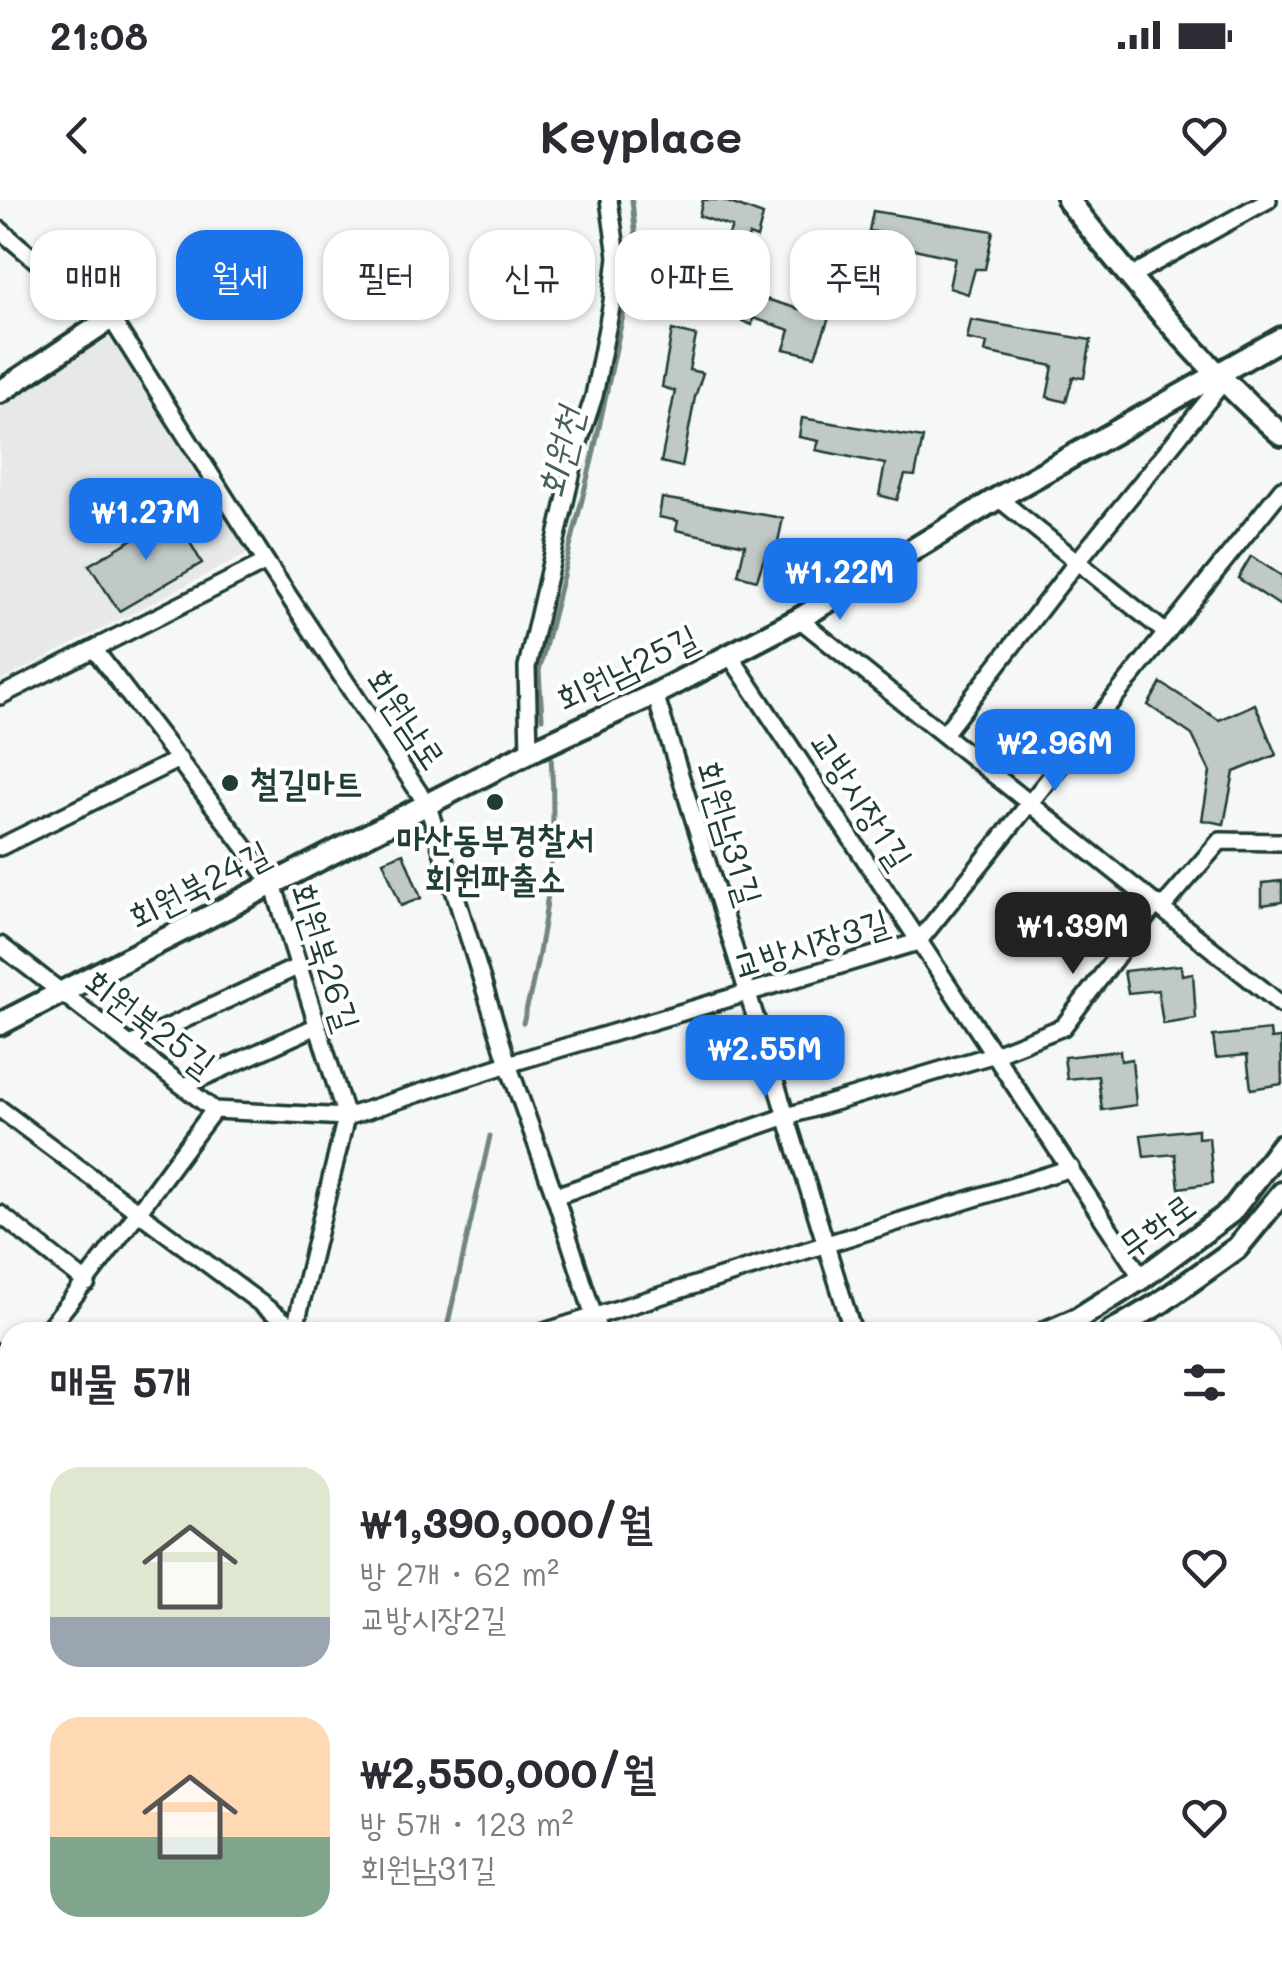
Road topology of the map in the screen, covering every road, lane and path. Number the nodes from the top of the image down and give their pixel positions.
1 (609, 200) edge
2 (1068, 200) edge
3 (1268, 200) edge
4 (0, 230) edge
5 (30, 255) edge
6 (1129, 277) junction
7 (108, 320) edge
8 (112, 320) edge
9 (1282, 338) edge
10 (1220, 379) junction
11 (0, 392) edge
12 (1282, 435) edge
13 (1282, 489) edge
14 (998, 498) junction
15 (266, 562) junction
16 (1076, 562) junction
17 (799, 619) junction
18 (1166, 633) junction
19 (94, 649) junction
20 (729, 654) junction
21 (655, 694) junction
22 (0, 696) edge
23 (944, 734) junction
24 (529, 752) junction
25 (180, 759) junction
26 (1031, 804) junction
27 (428, 806) junction
28 (1282, 842) edge
29 (0, 847) edge
30 (273, 884) junction
31 (1160, 906) junction
32 (918, 942) junction
33 (0, 945) edge
34 (299, 966) junction
35 (60, 992) junction
36 (747, 996) junction
37 (1282, 1005) edge
38 (0, 1024) edge
39 (317, 1026) junction
40 (130, 1045) junction
41 (992, 1056) junction
42 (508, 1064) junction
43 (184, 1086) junction
44 (0, 1109) edge
45 (214, 1110) junction
46 (787, 1116) junction
47 (346, 1117) junction
48 (1282, 1144) edge
49 (1070, 1168) junction
50 (1282, 1193) edge
51 (556, 1196) junction
52 (136, 1212) junction
53 (0, 1214) edge
54 (826, 1244) junction
55 (1142, 1278) junction
56 (87, 1283) junction
57 (54, 1322) edge
58 (282, 1322) edge
59 (296, 1322) edge
60 (595, 1322) edge
61 (607, 1322) edge
62 (850, 1322) edge
63 (1072, 1322) edge
64 (1134, 1322) edge

1 - 24 street
2 - 6 main road
3 - 6 street
4 - 5 street, 회원남로
6 - 10 main road
7 - 11 main road
8 - 15 street, 회원남로
9 - 10 main road, 회원남25길
10 - 12 main road
10 - 14 main road, 회원남25길
10 - 16 street
13 - 18 street, 교방시장3길
14 - 16 street
14 - 17 main road, 회원남25길
15 - 19 street
15 - 27 street, 회원남로
16 - 18 street
16 - 23 street
17 - 20 main road, 회원남25길
17 - 23 street
18 - 26 street, 교방시장3길
19 - 22 street
19 - 25 street, 회원북26길
20 - 21 main road, 회원남25길
20 - 32 street, 교방시장1길
21 - 24 main road, 회원남25길
21 - 36 street, 회원남31길
23 - 26 street
24 - 27 main road, 회원남25길
25 - 29 street
25 - 30 street, 회원북26길
26 - 31 street
26 - 32 street, 교방시장3길
27 - 30 main road, 회원북24길
27 - 42 street, 회원남로
28 - 31 street
30 - 34 street, 회원북26길
30 - 35 main road, 회원북24길
31 - 37 street
31 - 41 street
32 - 36 street, 교방시장3길
32 - 41 street, 교방시장1길
33 - 35 street, 회원북25길
34 - 39 street, 회원북26길
34 - 40 street
35 - 38 main road, 회원북24길
35 - 40 street, 회원북25길
36 - 42 street, 교방시장3길
36 - 46 street, 회원남31길
39 - 43 street
39 - 47 street, 회원북26길
40 - 43 street, 회원북25길
41 - 46 street
41 - 49 street, 교방시장1길
42 - 47 street, 회원북25길
42 - 51 street, 회원남로
43 - 45 street, 회원북25길
44 - 52 street
45 - 47 street, 회원북25길
45 - 52 street
46 - 51 street
46 - 54 street, 회원남31길
47 - 59 street
48 - 55 main road, 무학로
49 - 54 street
49 - 55 street, 교방시장1길
50 - 64 main road, 무학로
51 - 60 street, 회원남로
52 - 56 street
52 - 58 street
53 - 56 street
54 - 61 street
54 - 62 street, 회원남31길
55 - 63 main road, 무학로
56 - 57 street

